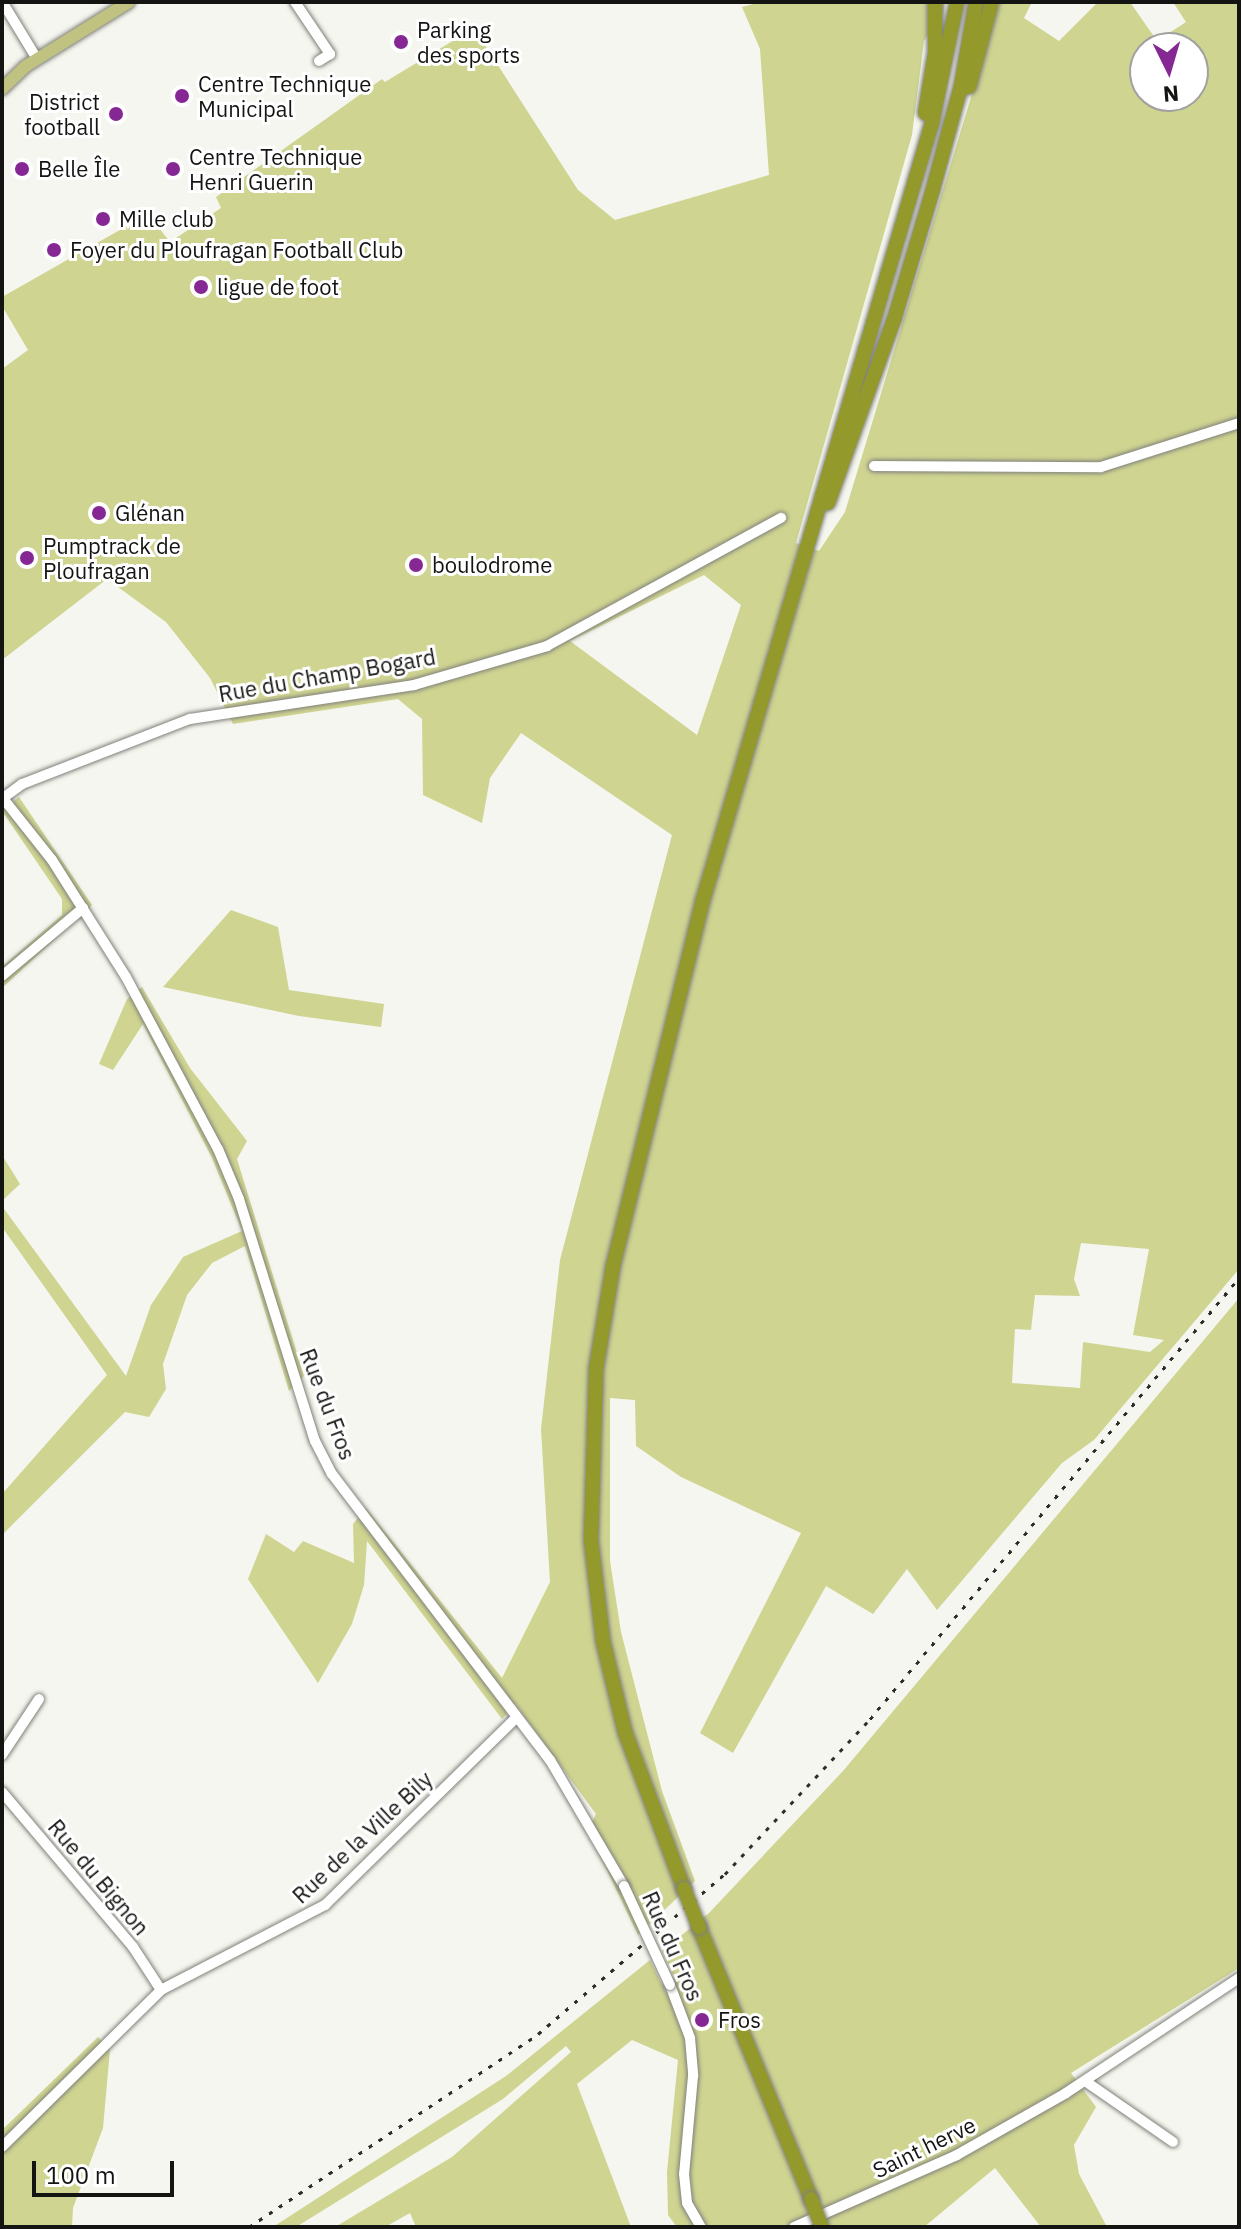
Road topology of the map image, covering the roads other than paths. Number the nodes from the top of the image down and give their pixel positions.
1 (295, 2) edge
2 (935, 2) edge
3 (957, 2) edge
4 (976, 2) edge
5 (992, 2) edge
6 (3, 3) edge
7 (120, 4) edge
8 (37, 59) junction
9 (319, 61) dead end
10 (2, 89) edge
11 (933, 189) junction
12 (895, 246) junction
13 (1239, 423) edge
14 (874, 466) dead end
15 (781, 518) dead end
16 (806, 555) junction
17 (2, 797) edge
18 (83, 908) junction
19 (2, 976) edge
20 (39, 1699) dead end
21 (516, 1718) junction
22 (2, 1755) edge
23 (2, 1792) edge
24 (1237, 1984) edge
25 (161, 1990) junction
26 (1085, 2081) junction
27 (1173, 2142) dead end
28 (2, 2147) edge
29 (701, 2227) edge
30 (794, 2227) edge
31 (822, 2227) edge

1 - 9 street
2 - 12 highway
3 - 12 highway
4 - 11 highway
5 - 11 highway
6 - 8 street
7 - 8 main road
8 - 10 main road
11 - 16 highway
12 - 16 highway
13 - 14 street
15 - 17 street, Rue du Champ Bogard
16 - 31 highway, bridge
17 - 18 street, Rue du Fros
18 - 19 street
18 - 21 street, Rue du Fros
20 - 22 street
21 - 25 street, Rue de la Ville Bily
21 - 29 street, Rue du Fros, bridge
23 - 25 street, Rue du Bignon
24 - 26 street, Saint herve
25 - 28 street, Rue de la Ville Bily
26 - 27 street
26 - 30 street, Saint herve

